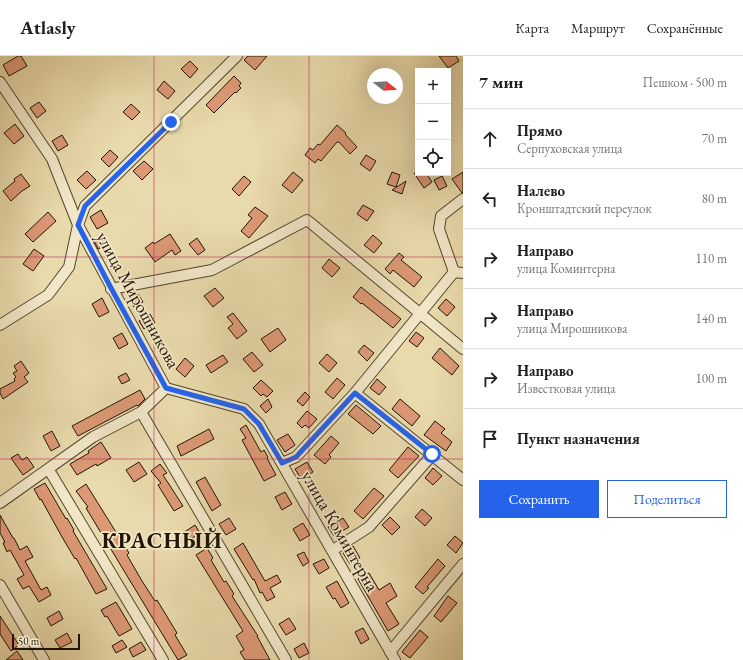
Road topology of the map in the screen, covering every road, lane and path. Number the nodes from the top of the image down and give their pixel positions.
1 (237, 56) edge
2 (0, 82) edge
3 (463, 199) edge
4 (78, 225) junction
5 (459, 272) edge
6 (111, 288) junction
7 (420, 314) junction
8 (0, 325) edge
9 (463, 349) edge
10 (166, 388) junction
11 (355, 393) junction
12 (141, 412) junction
13 (432, 454) junction
14 (282, 463) junction
15 (49, 470) junction
16 (463, 480) edge
17 (0, 503) edge
18 (333, 550) junction
19 (463, 564) edge
20 (0, 586) edge
21 (393, 656) edge
22 (44, 660) edge
23 (163, 660) edge
24 (286, 660) edge

1 - 4 street
2 - 4 street, улица Мирошникова
3 - 5 street
4 - 6 street, улица Мирошникова
4 - 8 street
5 - 7 street
6 - 7 street
6 - 10 street, улица Мирошникова
7 - 9 street
7 - 11 street
10 - 12 street
10 - 14 street, улица Коминтерна
11 - 13 street
11 - 14 street
12 - 15 street
12 - 24 street
13 - 16 street
13 - 18 street
14 - 18 street, улица Коминтерна
15 - 17 street
15 - 23 street
18 - 21 street, улица Коминтерна
19 - 21 street
20 - 22 street

